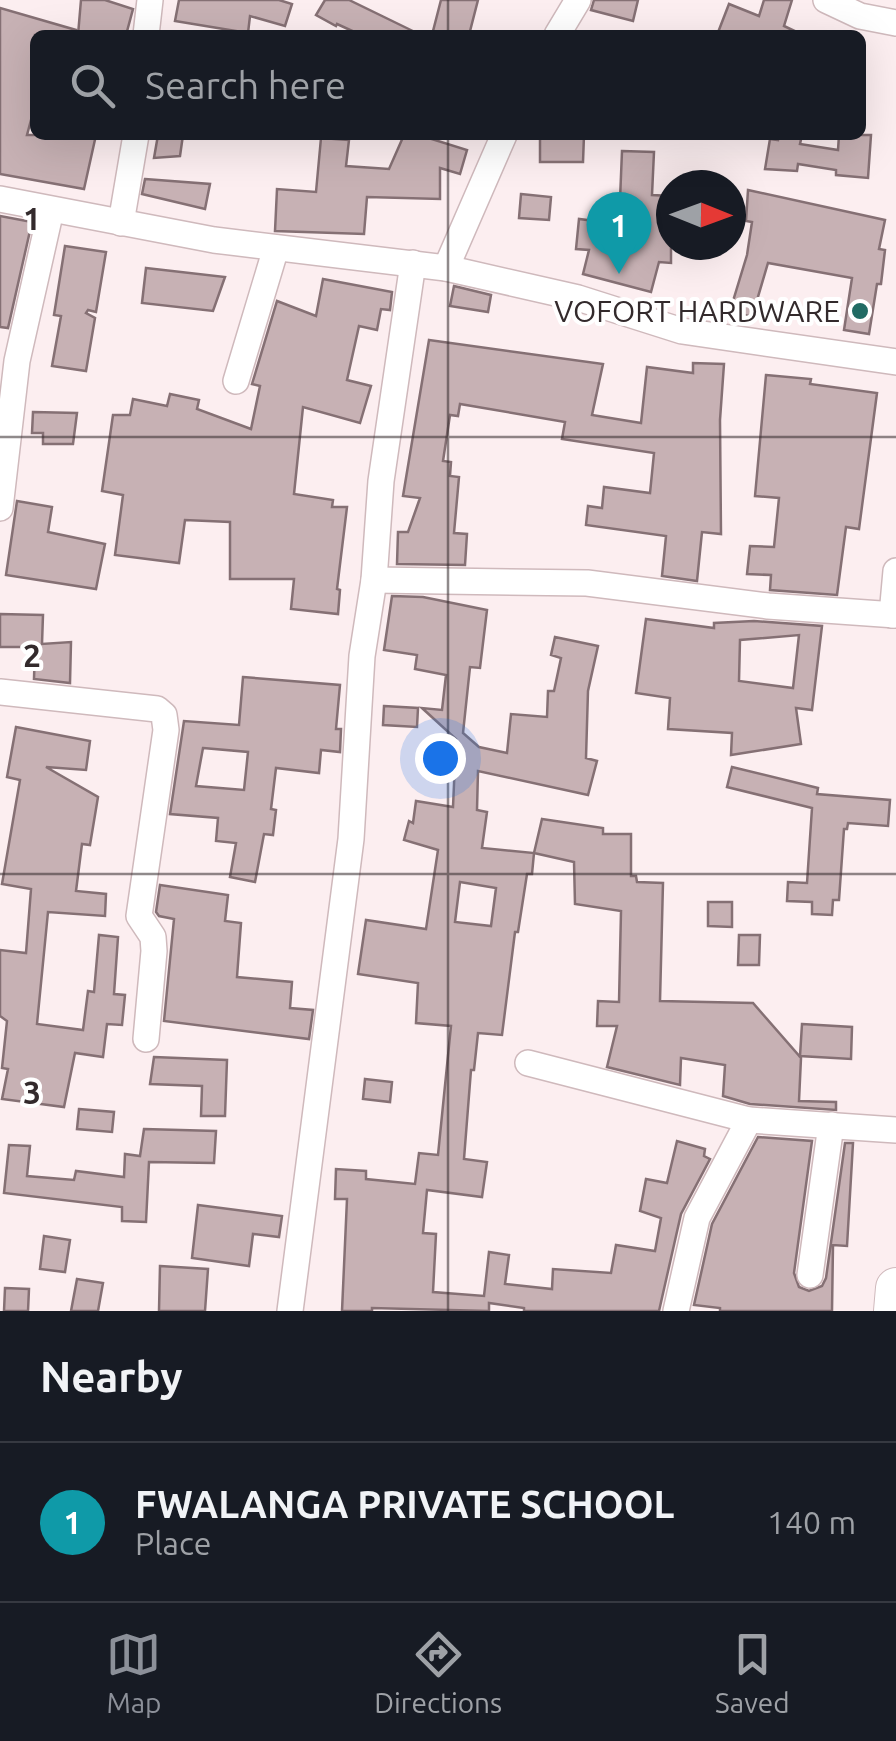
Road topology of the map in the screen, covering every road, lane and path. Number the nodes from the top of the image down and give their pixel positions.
1 (150, 0) edge
2 (578, 0) edge
3 (826, 0) edge
4 (896, 23) edge
5 (147, 30) edge
6 (560, 30) edge
7 (135, 140) edge
8 (502, 140) edge
9 (0, 199) edge
10 (51, 210) junction
11 (121, 222) junction
12 (276, 248) junction
13 (412, 263) junction
14 (446, 268) junction
15 (896, 362) edge
16 (236, 381) dead end
17 (0, 508) edge
18 (896, 572) edge
19 (374, 580) junction
20 (894, 615) edge
21 (0, 692) edge
22 (146, 1039) dead end
23 (528, 1063) dead end
24 (749, 1120) junction
25 (832, 1125) junction
26 (896, 1130) edge
27 (810, 1275) dead end
28 (896, 1288) edge
29 (290, 1311) edge
30 (676, 1311) edge
31 (894, 1311) edge

1 - 5 street
2 - 6 street
3 - 4 street
7 - 11 street
8 - 14 street
9 - 10 street
10 - 11 street
10 - 17 street
11 - 12 street
12 - 13 street
12 - 16 street
13 - 14 street
13 - 19 street
14 - 15 street
18 - 20 street
19 - 20 street
19 - 29 street
21 - 22 street
23 - 24 street
24 - 25 street
24 - 30 street
25 - 26 street
25 - 27 street
28 - 31 main road

